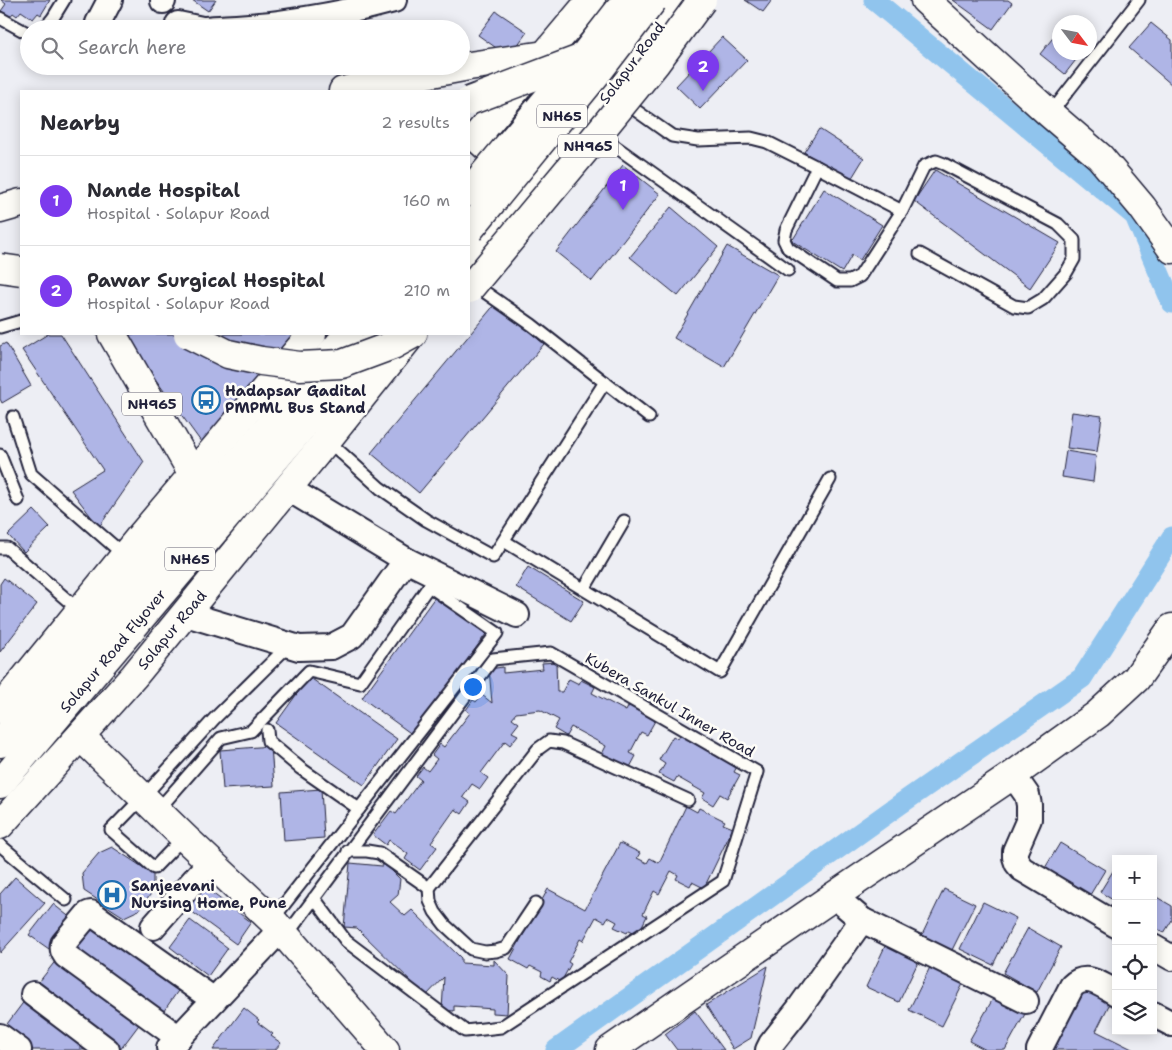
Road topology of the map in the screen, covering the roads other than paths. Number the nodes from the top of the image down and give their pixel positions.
1 (64, 0) edge
2 (110, 0) edge
3 (394, 0) edge
4 (627, 0) edge
5 (653, 0) edge
6 (679, 0) edge
7 (702, 0) edge
8 (925, 0) edge
9 (1138, 0) edge
10 (580, 3) edge
11 (0, 18) edge
12 (51, 20) edge
13 (99, 20) edge
14 (301, 20) edge
15 (20, 29) edge
16 (545, 55) junction
17 (582, 58) junction
18 (470, 66) edge
19 (421, 75) edge
20 (347, 90) edge
21 (610, 92) junction
22 (470, 101) edge
23 (1050, 114) junction
24 (584, 124) junction
25 (471, 141) edge
26 (817, 167) junction
27 (532, 188) junction
28 (470, 191) edge
29 (20, 203) edge
30 (0, 209) edge
31 (902, 211) junction
32 (20, 222) edge
33 (0, 228) edge
34 (470, 229) edge
35 (1172, 248) edge
36 (920, 254) dead end
37 (470, 262) edge
38 (20, 267) edge
39 (0, 269) edge
40 (788, 270) dead end
41 (20, 271) edge
42 (470, 281) edge
43 (470, 288) edge
44 (20, 321) edge
45 (0, 327) edge
46 (113, 335) edge
47 (190, 335) edge
48 (311, 335) edge
49 (347, 335) edge
50 (380, 335) edge
51 (410, 335) edge
52 (411, 335) edge
53 (605, 382) junction
54 (13, 417) dead end
55 (649, 417) dead end
56 (328, 440) junction
57 (0, 455) edge
58 (193, 474) junction
59 (830, 479) dead end
60 (288, 488) junction
61 (18, 500) dead end
62 (624, 521) dead end
63 (504, 541) junction
64 (0, 548) edge
65 (124, 555) junction
66 (406, 560) junction
67 (584, 590) junction
68 (80, 610) junction
69 (186, 614) junction
70 (517, 615) dead end
71 (1172, 628) edge
72 (289, 645) junction
73 (0, 709) edge
74 (267, 730) dead end
75 (80, 737) junction
76 (0, 743) edge
77 (1013, 775) junction
78 (0, 784) edge
79 (688, 800) dead end
80 (150, 804) junction
81 (359, 809) junction
82 (0, 825) edge
83 (184, 837) junction
84 (0, 845) edge
85 (348, 852) junction
86 (210, 862) junction
87 (429, 888) junction
88 (834, 896) junction
89 (314, 898) junction
90 (66, 900) dead end
91 (536, 903) dead end
92 (862, 920) junction
93 (1112, 923) edge
94 (153, 927) dead end
95 (280, 928) junction
96 (1157, 949) edge
97 (1172, 958) edge
98 (1112, 991) edge
99 (33, 994) dead end
100 (214, 1000) junction
101 (1026, 1001) dead end
102 (1157, 1016) edge
103 (1172, 1024) edge
104 (0, 1036) edge
105 (173, 1044) edge
106 (18, 1050) edge
107 (107, 1050) edge
108 (385, 1050) edge
109 (610, 1050) edge
110 (768, 1050) edge
111 (1039, 1050) edge

1 - 12 lane
2 - 13 street
3 - 14 street
4 - 17 main road, NH65, bridge
5 - 34 main road, NH65, bridge
6 - 21 main road, Solapur Road
7 - 43 main road, NH965, bridge
8 - 23 main road
9 - 23 lane
10 - 16 main road
11 - 15 lane
16 - 18 main road
16 - 25 main road
17 - 22 main road, bridge
17 - 28 main road, NH65, bridge
19 - 20 main road
21 - 24 main road, Solapur Road
21 - 26 lane
23 - 35 main road
24 - 27 main road, Solapur Road
24 - 40 lane
25 - 27 main road
26 - 31 lane
26 - 31 lane
27 - 37 main road, Solapur Road
29 - 30 main road
31 - 36 lane
32 - 33 main road
38 - 39 main road
39 - 41 main road, bridge
42 - 53 lane
44 - 45 lane
46 - 58 main road, NH965
47 - 51 main road, bridge
48 - 58 main road
49 - 76 main road, Solapur Road Flyover / NH65
50 - 78 main road, Solapur Road Flyover / NH65, bridge
52 - 56 main road, Solapur Road
53 - 55 lane
53 - 63 lane
54 - 65 lane
56 - 60 main road, Solapur Road
56 - 63 lane
57 - 61 lane
58 - 65 main road
59 - 67 lane
60 - 66 street
60 - 69 main road, Solapur Road
62 - 67 lane
63 - 67 lane
64 - 68 lane
65 - 68 main road
66 - 70 street
66 - 72 street
68 - 73 main road
69 - 72 street
69 - 75 main road, Solapur Road
71 - 77 main road
72 - 80 lane
74 - 81 lane
75 - 80 main road
75 - 82 main road, Solapur Road
77 - 88 main road
77 - 93 street
79 - 87 lane
80 - 81 lane
80 - 83 main road
80 - 83 lane
81 - 95 lane
83 - 86 main road
84 - 90 lane
85 - 87 lane
85 - 89 lane, Kubera Sankul Inner Road
85 - 89 lane, Kubera Sankul Inner Road
86 - 94 street
86 - 95 main road
87 - 91 lane
88 - 92 street
88 - 109 main road
89 - 95 lane, Kubera Sankul Inner Road
92 - 101 street
92 - 110 street
95 - 100 street
95 - 108 main road
96 - 97 street
98 - 111 street
99 - 107 street
100 - 105 street
100 - 105 street
102 - 103 street
104 - 106 street

